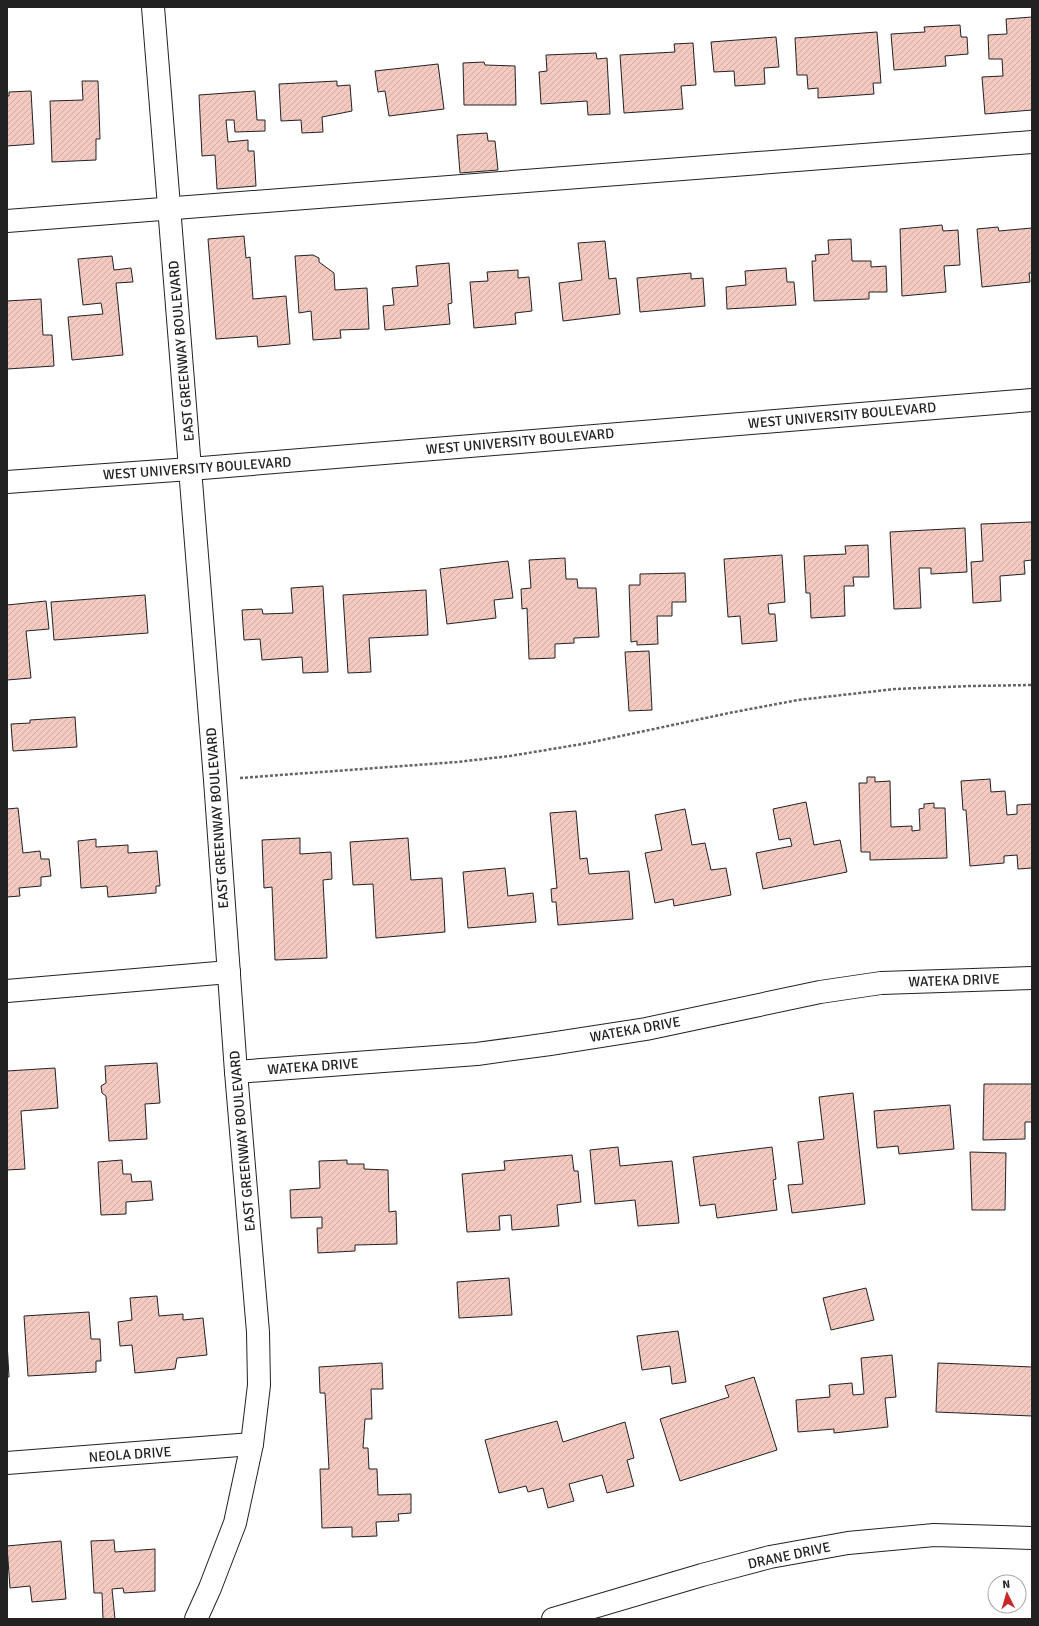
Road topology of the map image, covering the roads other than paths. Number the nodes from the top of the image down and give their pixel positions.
1 (153, 7) edge
2 (1032, 142) edge
3 (169, 210) junction
4 (7, 221) edge
5 (1032, 400) edge
6 (190, 469) junction
7 (7, 482) edge
8 (229, 972) junction
9 (1032, 978) edge
10 (7, 991) edge
11 (236, 1072) junction
12 (252, 1444) junction
13 (7, 1463) edge
14 (1032, 1538) edge
15 (196, 1619) edge
16 (553, 1619) edge

1 - 3 street, EAST GREENWAY BOULEVARD
2 - 3 street
3 - 4 street
3 - 6 street, EAST GREENWAY BOULEVARD
5 - 6 street, WEST UNIVERSITY BOULEVARD
6 - 7 street, WEST UNIVERSITY BOULEVARD
6 - 8 street, EAST GREENWAY BOULEVARD
8 - 10 street
8 - 11 street, EAST GREENWAY BOULEVARD
9 - 11 street, WATEKA DRIVE
11 - 12 street, EAST GREENWAY BOULEVARD
12 - 13 street, NEOLA DRIVE
12 - 15 street, EAST GREENWAY BOULEVARD
14 - 16 street, DRANE DRIVE

